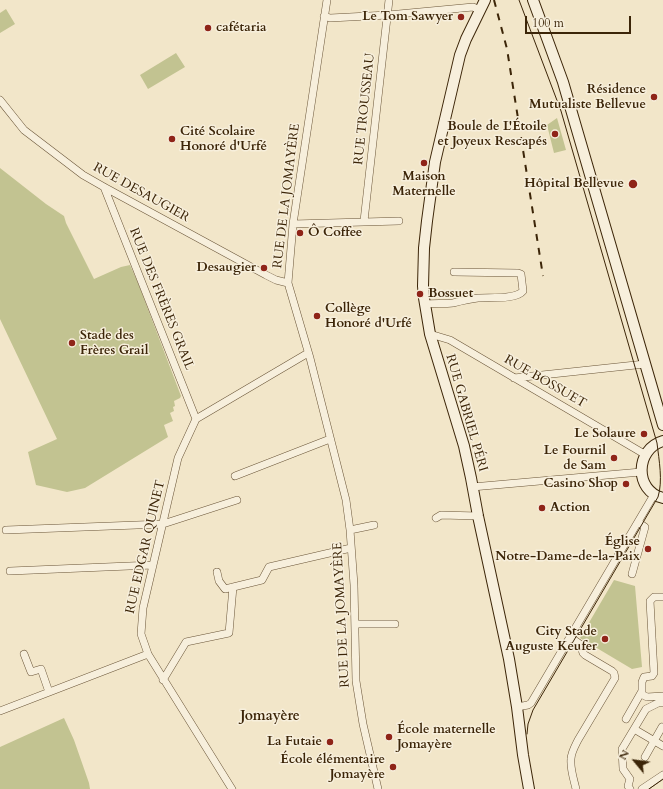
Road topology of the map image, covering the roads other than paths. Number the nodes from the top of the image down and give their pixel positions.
1 (327, 0) edge
2 (389, 0) edge
3 (533, 0) edge
4 (478, 4) edge
5 (388, 15) junction
6 (324, 16) junction
7 (0, 100) edge
8 (104, 187) junction
9 (364, 221) junction
10 (399, 221) dead end
11 (293, 224) junction
12 (454, 272) dead end
13 (288, 283) junction
14 (425, 304) junction
15 (430, 334) junction
16 (308, 353) junction
17 (645, 364) junction
18 (514, 378) junction
19 (196, 419) junction
20 (663, 425) edge
21 (330, 439) junction
22 (663, 441) edge
23 (646, 455) junction
24 (641, 472) junction
25 (235, 476) dead end
26 (472, 487) junction
27 (660, 497) edge
28 (237, 500) dead end
29 (478, 516) junction
30 (436, 518) dead end
31 (638, 522) junction
32 (163, 524) junction
33 (374, 525) dead end
34 (6, 530) dead end
35 (350, 530) junction
36 (352, 548) junction
37 (153, 565) junction
38 (10, 571) dead end
39 (217, 572) dead end
40 (632, 574) dead end
41 (233, 587) junction
42 (663, 597) edge
43 (355, 624) junction
44 (395, 624) dead end
45 (570, 637) junction
46 (24, 654) dead end
47 (148, 654) junction
48 (163, 680) junction
49 (49, 692) junction
50 (641, 694) junction
51 (663, 696) edge
52 (663, 703) edge
53 (517, 706) junction
54 (0, 711) edge
55 (626, 719) dead end
56 (662, 727) edge
57 (634, 729) junction
58 (654, 741) junction
59 (663, 746) edge
60 (645, 757) dead end
61 (663, 775) edge
62 (232, 789) edge
63 (378, 789) edge
64 (529, 789) edge
65 (576, 789) edge
66 (630, 789) edge
67 (642, 789) edge

1 - 6 street, RUE DE LA JOMAYÈRE
2 - 5 street, RUE TROUSSEAU
3 - 17 main road
4 - 5 street
4 - 14 main road, RUE GABRIEL PÉRI
5 - 6 street
5 - 9 street, RUE TROUSSEAU
6 - 11 street, RUE DE LA JOMAYÈRE
7 - 8 street, RUE DESAUGIER
8 - 13 street, RUE DESAUGIER
8 - 19 street, RUE DES FRÈRES GRAIL
9 - 10 street
9 - 11 street
11 - 13 street, RUE DE LA JOMAYÈRE
12 - 14 street
13 - 16 street, RUE DE LA JOMAYÈRE
14 - 15 main road, RUE GABRIEL PÉRI
15 - 18 street, RUE BOSSUET
15 - 26 main road, RUE GABRIEL PÉRI
16 - 19 street
16 - 21 street, RUE DE LA JOMAYÈRE
17 - 18 street
17 - 20 main road
18 - 23 street, RUE BOSSUET
19 - 32 street, RUE EDGAR QUINET
21 - 25 street
21 - 35 street, RUE DE LA JOMAYÈRE
22 - 23 main road
23 - 24 main road
24 - 26 street
24 - 27 main road
26 - 29 main road, RUE GABRIEL PÉRI
27 - 31 street
28 - 32 street
29 - 30 street
29 - 53 main road, RUE GABRIEL PÉRI
31 - 40 street
31 - 45 street
32 - 34 street
32 - 37 street, RUE EDGAR QUINET
33 - 35 street
35 - 36 street, RUE DE LA JOMAYÈRE
36 - 41 street
36 - 43 street, RUE DE LA JOMAYÈRE
37 - 38 street
37 - 47 street, RUE EDGAR QUINET
39 - 41 street
41 - 48 street
42 - 50 street
43 - 44 street
43 - 63 street, RUE DE LA JOMAYÈRE
45 - 53 street
45 - 65 street
46 - 49 street
47 - 48 street, RUE EDGAR QUINET
47 - 49 street
48 - 62 street, RUE EDGAR QUINET
49 - 54 street
50 - 51 street
50 - 55 street
52 - 57 street
53 - 64 main road, RUE GABRIEL PÉRI
56 - 58 street
57 - 58 street
57 - 66 street
58 - 59 street
58 - 60 street
61 - 67 street

